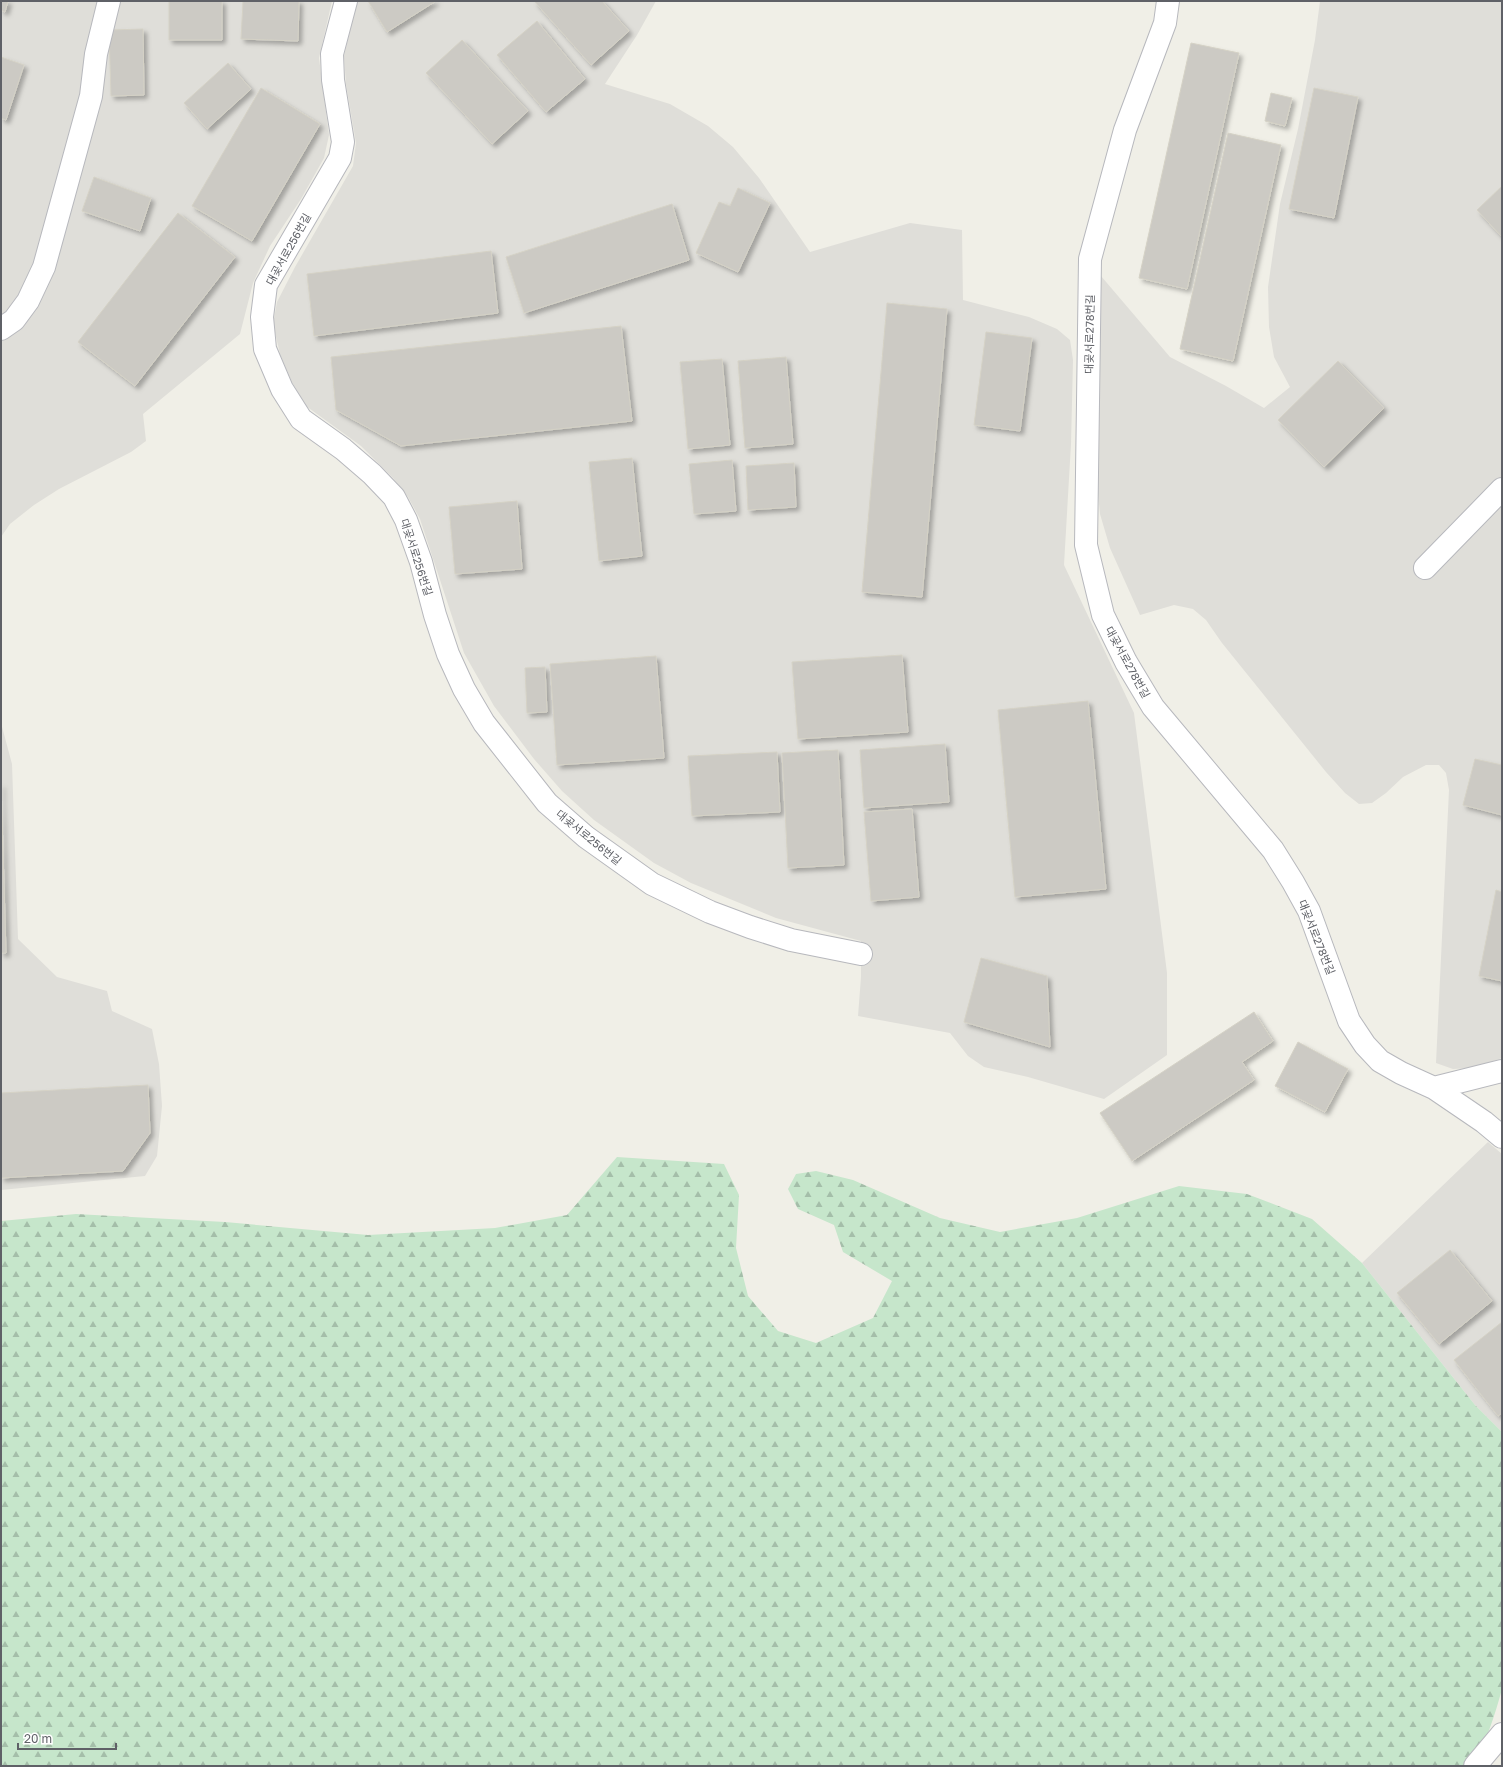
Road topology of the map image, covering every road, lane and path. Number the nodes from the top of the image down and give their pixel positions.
1 (109, 1) edge
2 (346, 1) edge
3 (1168, 1) edge
4 (1, 329) edge
5 (1502, 489) edge
6 (1425, 568) dead end
7 (861, 954) dead end
8 (1502, 1071) edge
9 (1434, 1088) junction
10 (1502, 1137) edge
11 (1502, 1734) edge
12 (1475, 1766) edge

1 - 4 lane
2 - 7 lane, 대곶서로256번길
3 - 9 lane, 대곶서로278번길
5 - 6 lane
8 - 9 lane
9 - 10 lane, 대곶서로278번길
11 - 12 lane

